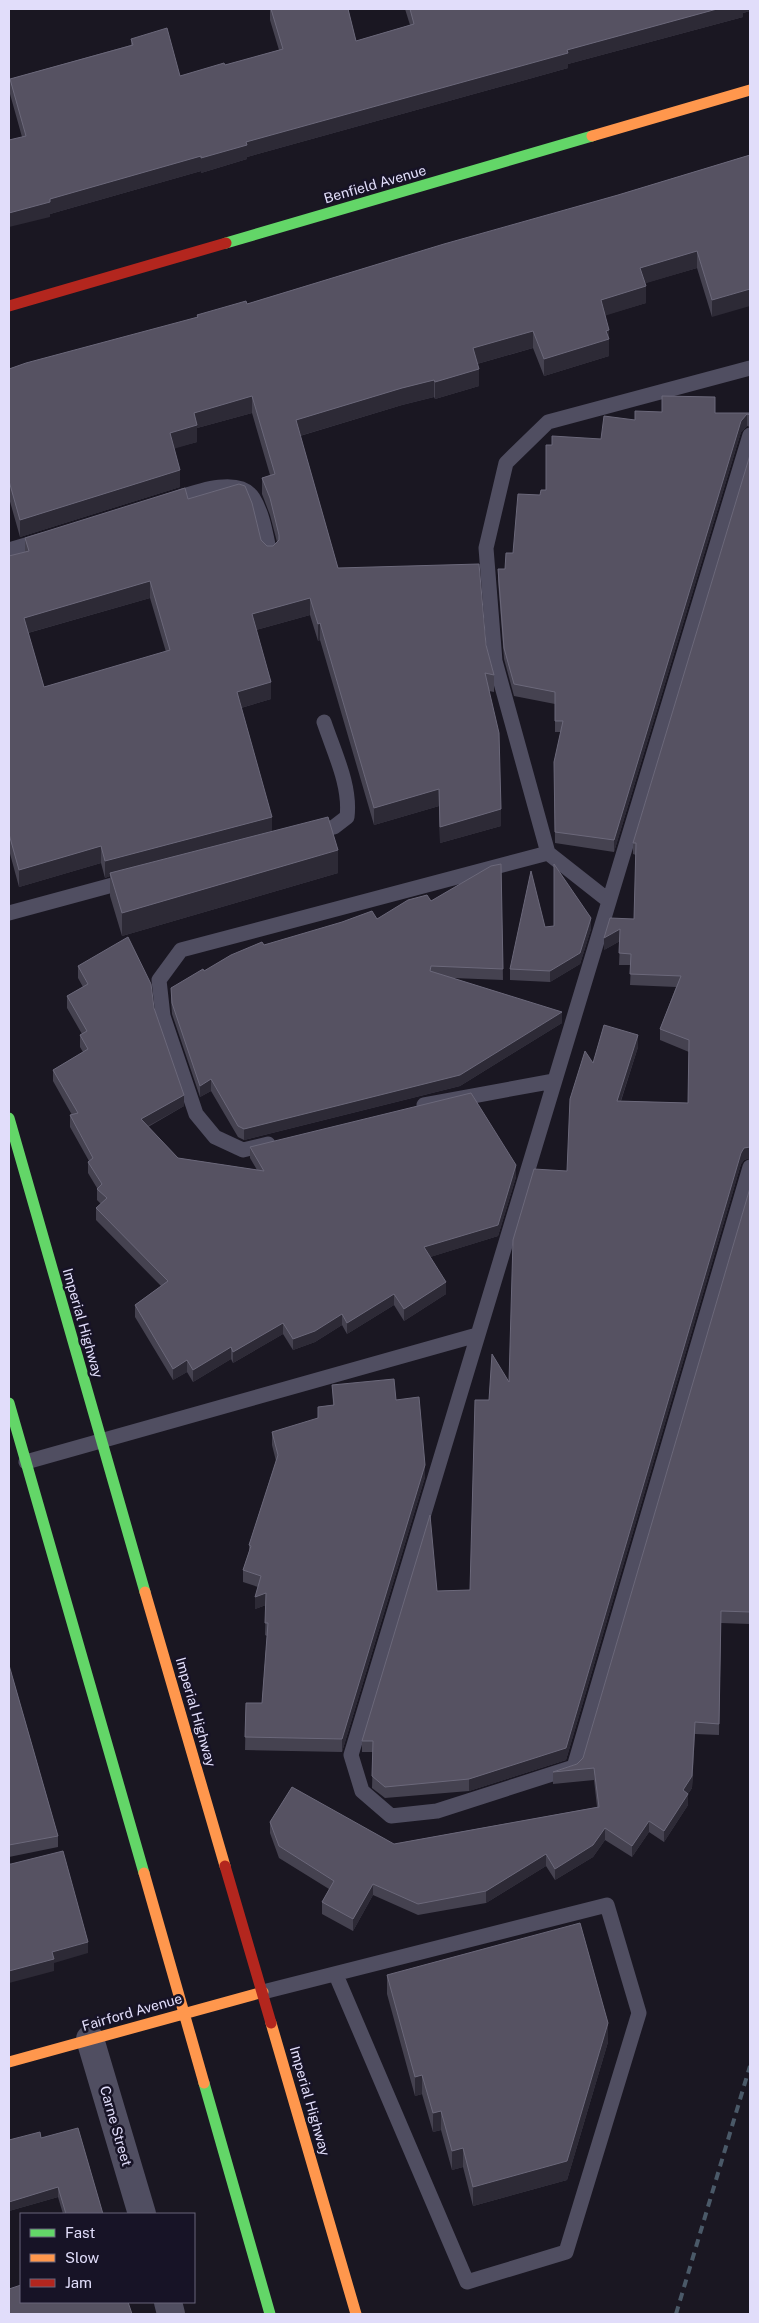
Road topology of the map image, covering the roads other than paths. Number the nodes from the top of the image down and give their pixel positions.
1 (750, 90) edge
2 (9, 306) edge
3 (750, 368) edge
4 (750, 435) edge
5 (149, 507) edge
6 (56, 536) edge
7 (9, 550) edge
8 (270, 554) edge
9 (324, 722) dead end
10 (299, 835) edge
11 (548, 853) junction
12 (149, 876) edge
13 (610, 901) junction
14 (9, 913) edge
15 (554, 1081) junction
16 (411, 1108) edge
17 (9, 1118) edge
18 (280, 1141) edge
19 (750, 1167) edge
20 (477, 1336) junction
21 (9, 1402) edge
22 (100, 1439) junction
23 (26, 1462) junction
24 (336, 1975) junction
25 (263, 1992) junction
26 (185, 2012) junction
27 (90, 2039) junction
28 (9, 2062) edge
29 (142, 2213) edge
30 (270, 2314) edge
31 (356, 2314) edge

1 - 2 main road, Benfield Avenue
3 - 11 lane
4 - 13 lane
5 - 8 lane
6 - 7 lane
9 - 10 lane
11 - 13 lane
11 - 18 lane
12 - 14 lane
13 - 15 lane
15 - 16 lane
15 - 20 lane
17 - 22 main road, Imperial Highway
19 - 20 lane
20 - 22 lane
21 - 23 main road
22 - 23 lane
22 - 25 main road, Imperial Highway
23 - 26 main road
24 - 24 lane
24 - 25 lane
25 - 26 main road, Fairford Avenue
25 - 31 main road, Imperial Highway
26 - 27 main road, Fairford Avenue
26 - 30 main road
27 - 28 main road, Fairford Avenue
27 - 29 street, Carne Street

